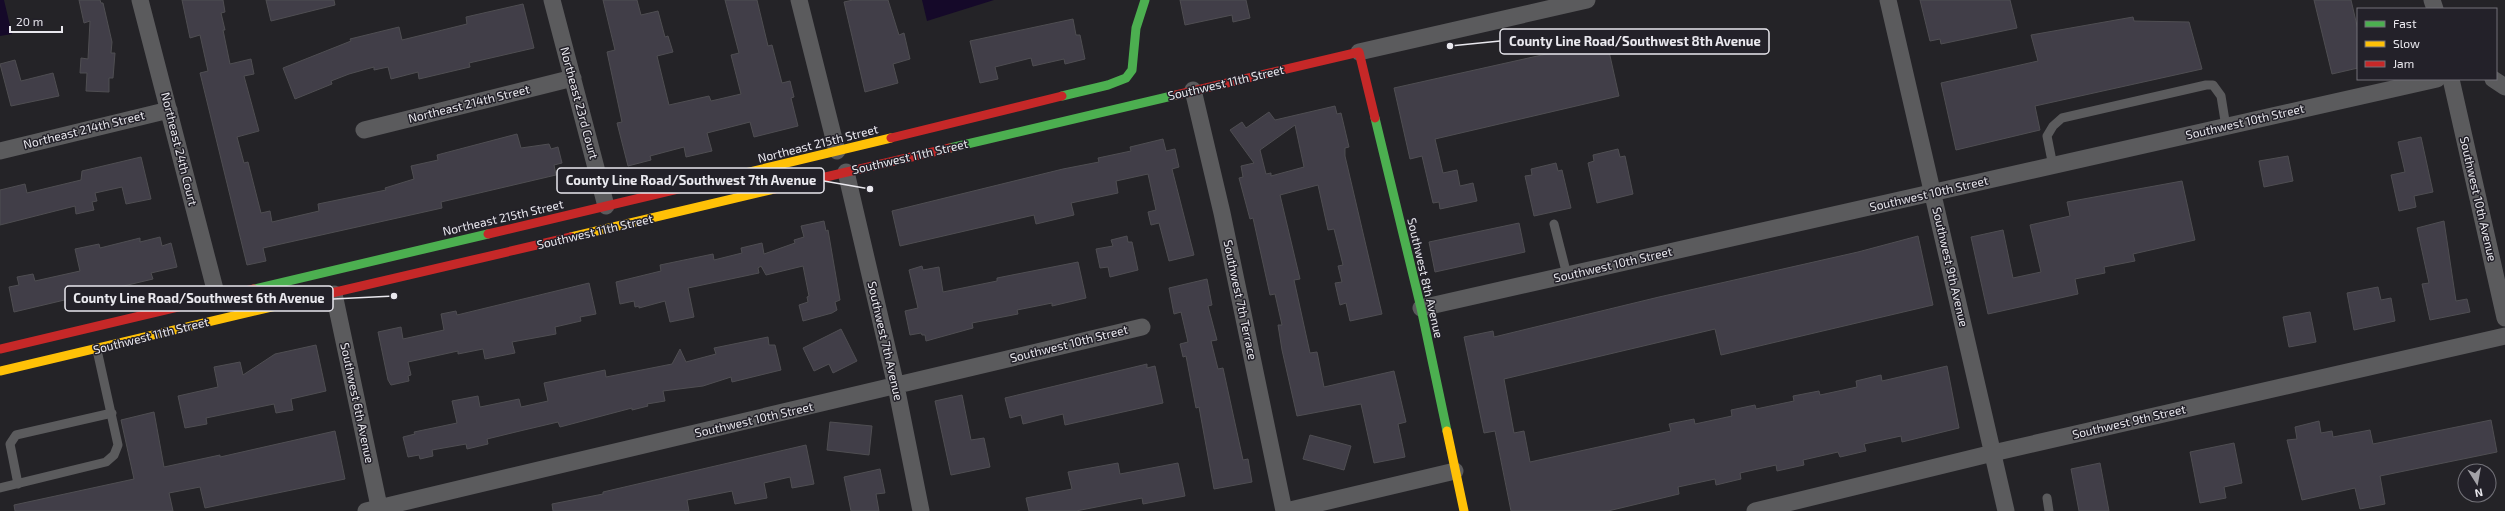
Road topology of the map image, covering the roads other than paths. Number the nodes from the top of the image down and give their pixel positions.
1 (140, 0) edge
2 (552, 0) edge
3 (799, 0) edge
4 (1145, 0) edge
5 (1587, 0) edge
6 (1888, 0) edge
7 (1359, 52) junction
8 (573, 78) junction
9 (2433, 80) edge
10 (2451, 80) edge
11 (2494, 80) edge
12 (2505, 87) edge
13 (1193, 90) junction
14 (169, 110) junction
15 (2226, 127) junction
16 (364, 130) dead end
17 (0, 150) edge
18 (837, 151) junction
19 (2053, 166) junction
20 (846, 172) junction
21 (1932, 193) junction
22 (606, 206) junction
23 (1554, 224) dead end
24 (1567, 275) junction
25 (334, 294) junction
26 (217, 297) junction
27 (1421, 308) junction
28 (2505, 318) edge
29 (1142, 326) dead end
30 (2505, 336) edge
31 (0, 349) edge
32 (97, 350) junction
33 (0, 371) edge
34 (896, 386) junction
35 (112, 413) junction
36 (1994, 452) junction
37 (1455, 471) junction
38 (18, 484) junction
39 (0, 488) edge
40 (2047, 498) dead end
41 (375, 510) edge
42 (921, 511) edge
43 (1285, 511) edge
44 (1464, 511) edge
45 (1755, 511) edge
46 (2006, 511) edge
47 (2049, 511) edge

1 - 14 street, Northeast 24th Court
2 - 8 street, Northeast 23rd Court
3 - 18 street
4 - 18 street, Northeast 215th Street
5 - 7 street, Southwest 11th Street
6 - 21 street, Southwest 9th Avenue
7 - 13 street, Southwest 11th Street
7 - 27 street, Southwest 8th Avenue
8 - 16 street, Northeast 214th Street
8 - 22 street, Northeast 23rd Court
9 - 15 street, Southwest 10th Street
10 - 28 street, Southwest 10th Avenue
11 - 12 street
13 - 20 street, Southwest 11th Street
13 - 43 street, Southwest 7th Terrace
14 - 17 street, Northeast 214th Street
14 - 26 street, Northeast 24th Court
15 - 19 street, Southwest 10th Street
15 - 19 lane
18 - 22 street, Northeast 215th Street
19 - 21 street, Southwest 10th Street
20 - 25 street, Southwest 11th Street
20 - 34 street, Southwest 7th Avenue
21 - 24 street, Southwest 10th Street
21 - 36 street, Southwest 9th Avenue
22 - 26 street, Northeast 215th Street
23 - 24 lane
24 - 27 street, Southwest 10th Street
25 - 32 street, Southwest 11th Street
25 - 41 street, Southwest 6th Avenue
26 - 31 street, Northeast 215th Street
27 - 37 street, Southwest 8th Avenue
29 - 34 street, Southwest 10th Street
30 - 36 street, Southwest 9th Street
32 - 33 street, Southwest 11th Street
32 - 35 lane
34 - 41 street, Southwest 10th Street
34 - 42 street, Southwest 7th Avenue
35 - 38 lane
35 - 38 lane
36 - 45 street, Southwest 9th Street
36 - 46 street, Southwest 9th Avenue
37 - 43 street
37 - 44 street, Southwest 8th Avenue
38 - 39 lane
40 - 47 lane

